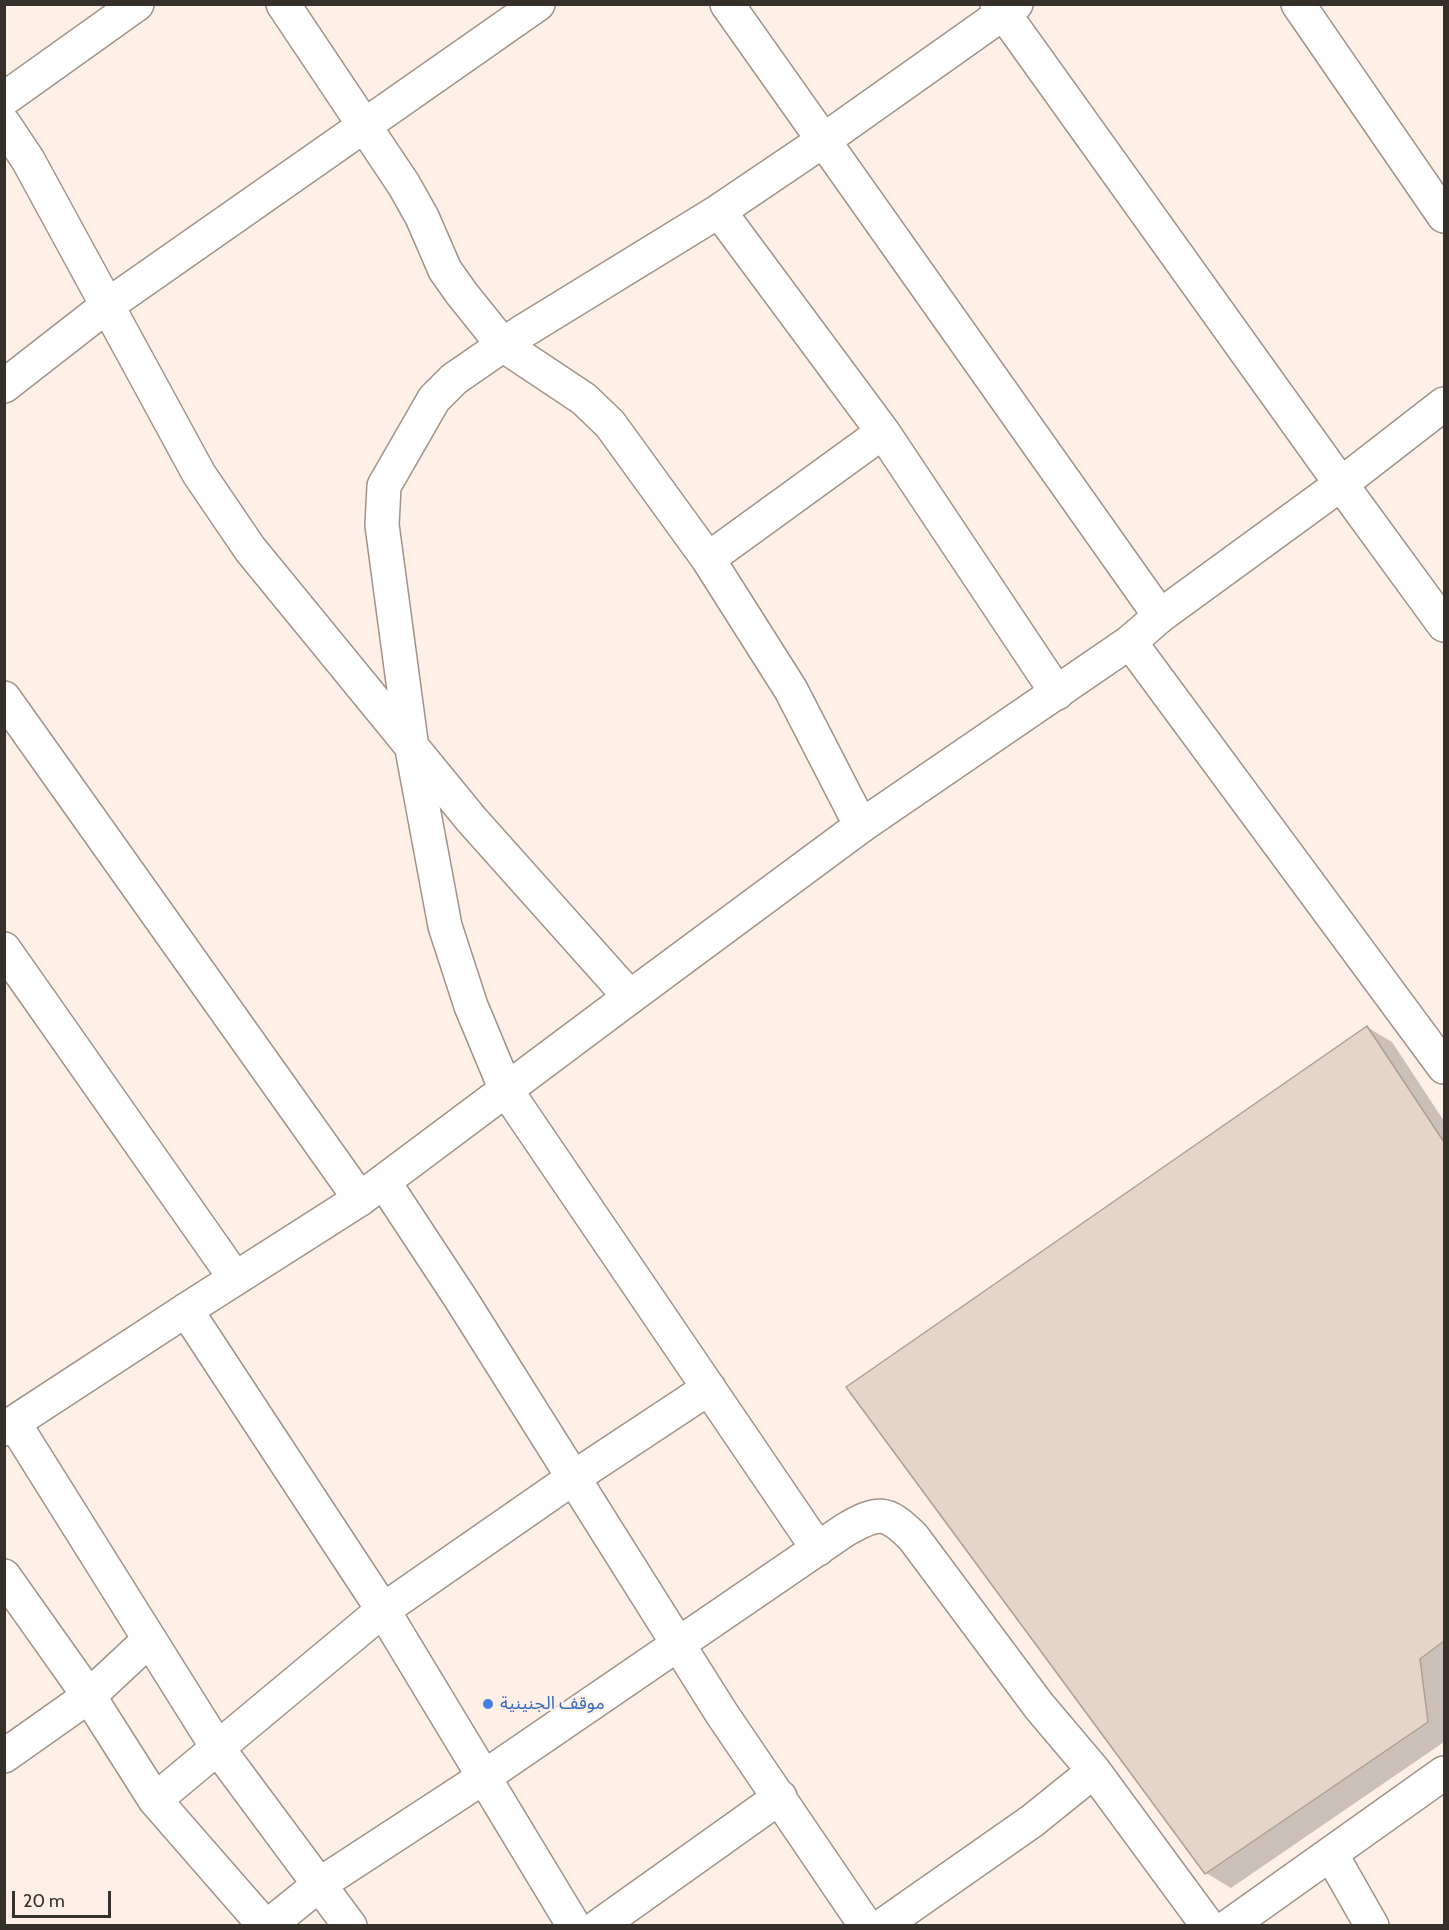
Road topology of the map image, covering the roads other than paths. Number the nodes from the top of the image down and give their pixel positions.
1 (137, 4) edge
2 (283, 4) edge
3 (538, 4) edge
4 (727, 4) edge
5 (1298, 4) edge
6 (1005, 7) edge
7 (4, 99) edge
8 (4, 124) edge
9 (366, 126) junction
10 (824, 140) junction
11 (719, 211) junction
12 (1444, 216) edge
13 (108, 304) junction
14 (503, 345) junction
15 (4, 386) edge
16 (1444, 404) edge
17 (883, 432) junction
18 (1341, 484) junction
19 (708, 559) junction
20 (1160, 616) junction
21 (1444, 625) edge
22 (1130, 642) junction
23 (1057, 693) junction
24 (11, 719) edge
25 (412, 749) junction
26 (861, 826) junction
27 (4, 949) edge
28 (630, 997) junction
29 (1444, 1067) edge
30 (506, 1090) junction
31 (372, 1190) junction
32 (235, 1278) junction
33 (186, 1310) junction
34 (709, 1388) junction
35 (9, 1426) edge
36 (573, 1478) junction
37 (818, 1549) junction
38 (4, 1576) edge
39 (383, 1610) junction
40 (148, 1640) junction
41 (679, 1645) junction
42 (89, 1696) junction
43 (217, 1747) junction
44 (4, 1755) edge
45 (1094, 1771) junction
46 (1444, 1773) edge
47 (484, 1777) junction
48 (780, 1797) junction
49 (155, 1800) junction
50 (1331, 1854) junction
51 (320, 1884) junction
52 (266, 1926) edge
53 (350, 1926) edge
54 (574, 1926) edge
55 (599, 1926) edge
56 (866, 1926) edge
57 (882, 1926) edge
58 (1208, 1926) edge
59 (1229, 1926) edge
60 (1371, 1926) edge

1 - 7 street
2 - 9 street
3 - 9 street
4 - 10 street
5 - 12 street
6 - 10 street
6 - 18 street
8 - 13 street
9 - 13 street
9 - 14 street
10 - 11 street
10 - 20 street
11 - 14 street
11 - 17 street
13 - 15 street
13 - 25 street
14 - 19 street
14 - 25 street
16 - 18 street
17 - 19 street
17 - 23 street
18 - 20 street
18 - 21 street
19 - 26 street
20 - 22 street
22 - 23 street
22 - 29 street
23 - 26 street
24 - 31 street
25 - 28 street
25 - 30 street
26 - 28 street
27 - 32 street
28 - 30 street
30 - 31 street
30 - 34 street
31 - 32 street
31 - 36 street
32 - 33 street
33 - 35 street
33 - 39 street
34 - 36 street
34 - 37 street
35 - 40 street
36 - 39 street
36 - 41 street
37 - 41 street
37 - 45 street
38 - 42 street
39 - 43 street
39 - 47 street
40 - 42 street
40 - 43 street
41 - 47 street
41 - 48 street
42 - 44 street
42 - 49 street
43 - 49 street
43 - 51 street
45 - 57 street
45 - 58 street
46 - 50 street
47 - 51 street
47 - 54 street
48 - 55 street
48 - 56 street
49 - 52 street
50 - 59 street
50 - 60 street
51 - 52 street
51 - 53 street

